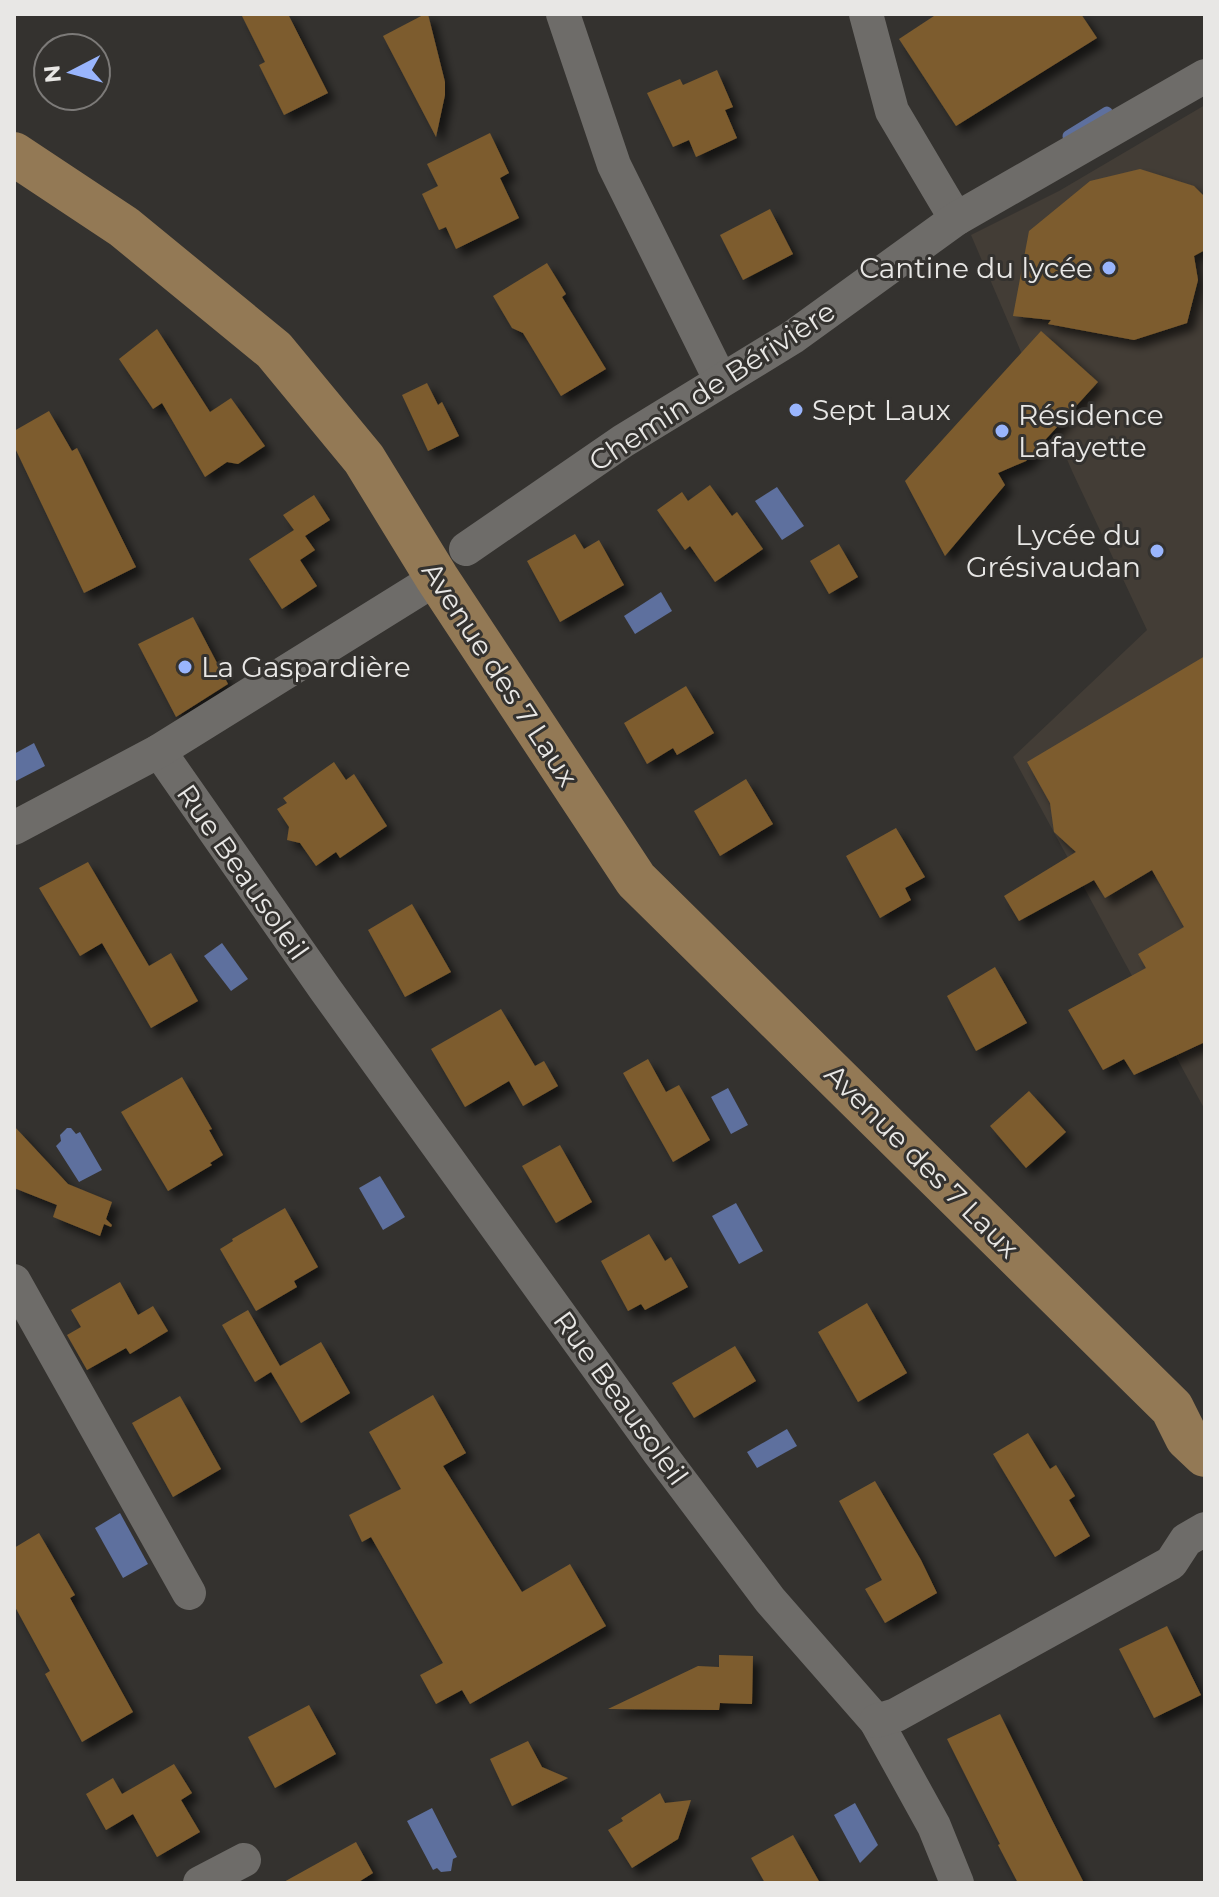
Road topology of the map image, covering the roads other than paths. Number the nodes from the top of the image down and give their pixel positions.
1 (563, 14) edge
2 (866, 14) edge
3 (1205, 76) edge
4 (14, 154) edge
5 (956, 219) junction
6 (720, 379) junction
7 (451, 564) junction
8 (159, 751) junction
9 (14, 828) edge
10 (14, 1281) edge
11 (1188, 1417) edge
12 (1205, 1455) edge
13 (1205, 1529) edge
14 (189, 1593) dead end
15 (876, 1721) junction
16 (239, 1870) edge
17 (200, 1883) edge
18 (957, 1883) edge

1 - 6 street
2 - 5 street
3 - 5 street, Chemin de Bérivière
4 - 7 main road, Avenue des 7 Laux
5 - 6 street, Chemin de Bérivière
6 - 7 street, Chemin de Bérivière
7 - 8 street, Chemin de Bérivière
7 - 11 main road, Avenue des 7 Laux
8 - 9 street, Chemin de Bérivière
8 - 15 street, Rue Beausoleil
10 - 14 street
11 - 12 main road, Avenue des 7 Laux
13 - 15 street
15 - 18 street, Rue Beausoleil
16 - 17 street

